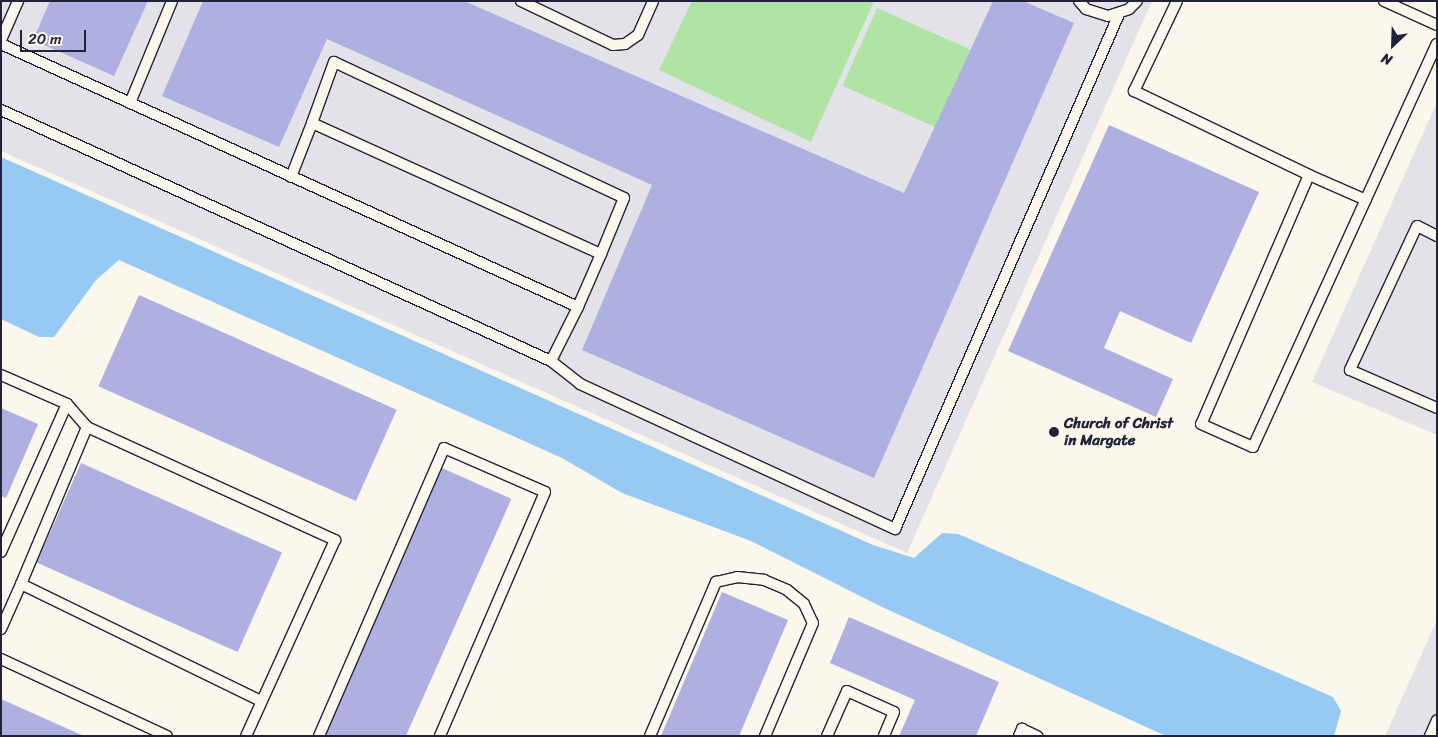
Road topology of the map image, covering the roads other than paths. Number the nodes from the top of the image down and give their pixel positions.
1 (18, 1) edge
2 (172, 1) edge
3 (521, 1) edge
4 (653, 1) edge
5 (1079, 1) edge
6 (1137, 1) edge
7 (1177, 1) edge
8 (1384, 1) edge
9 (1119, 14) junction
10 (1437, 25) edge
11 (1, 42) edge
12 (1437, 44) edge
13 (130, 103) junction
14 (1, 110) edge
15 (312, 123) junction
16 (1309, 175) junction
17 (291, 177) junction
18 (1366, 200) junction
19 (1437, 236) edge
20 (601, 254) junction
21 (578, 307) junction
22 (551, 361) junction
23 (1, 375) edge
24 (67, 404) junction
25 (1437, 408) edge
26 (87, 427) junction
27 (1, 552) edge
28 (21, 584) junction
29 (1, 628) edge
30 (1, 660) edge
31 (261, 701) junction
32 (1437, 720) edge
33 (167, 736) edge
34 (246, 736) edge
35 (319, 736) edge
36 (440, 736) edge
37 (650, 736) edge
38 (765, 736) edge
39 (827, 736) edge
40 (884, 736) edge
41 (1019, 736) edge
42 (1037, 736) edge
43 (1430, 736) edge

1 - 11 lane
2 - 13 lane
3 - 4 lane
5 - 9 lane
6 - 9 lane
7 - 16 lane
8 - 10 lane
9 - 22 lane
11 - 13 lane
12 - 18 lane
13 - 17 lane
14 - 22 lane
15 - 17 lane
15 - 20 lane
15 - 20 lane
16 - 18 lane
16 - 18 lane
17 - 21 lane
19 - 25 lane
20 - 21 lane
21 - 22 lane
23 - 24 lane
24 - 26 lane
24 - 27 lane
26 - 28 lane
26 - 31 lane
28 - 29 lane
28 - 31 lane
30 - 33 lane
31 - 34 lane
32 - 43 lane
35 - 36 lane
37 - 38 lane
39 - 40 lane
41 - 42 lane

